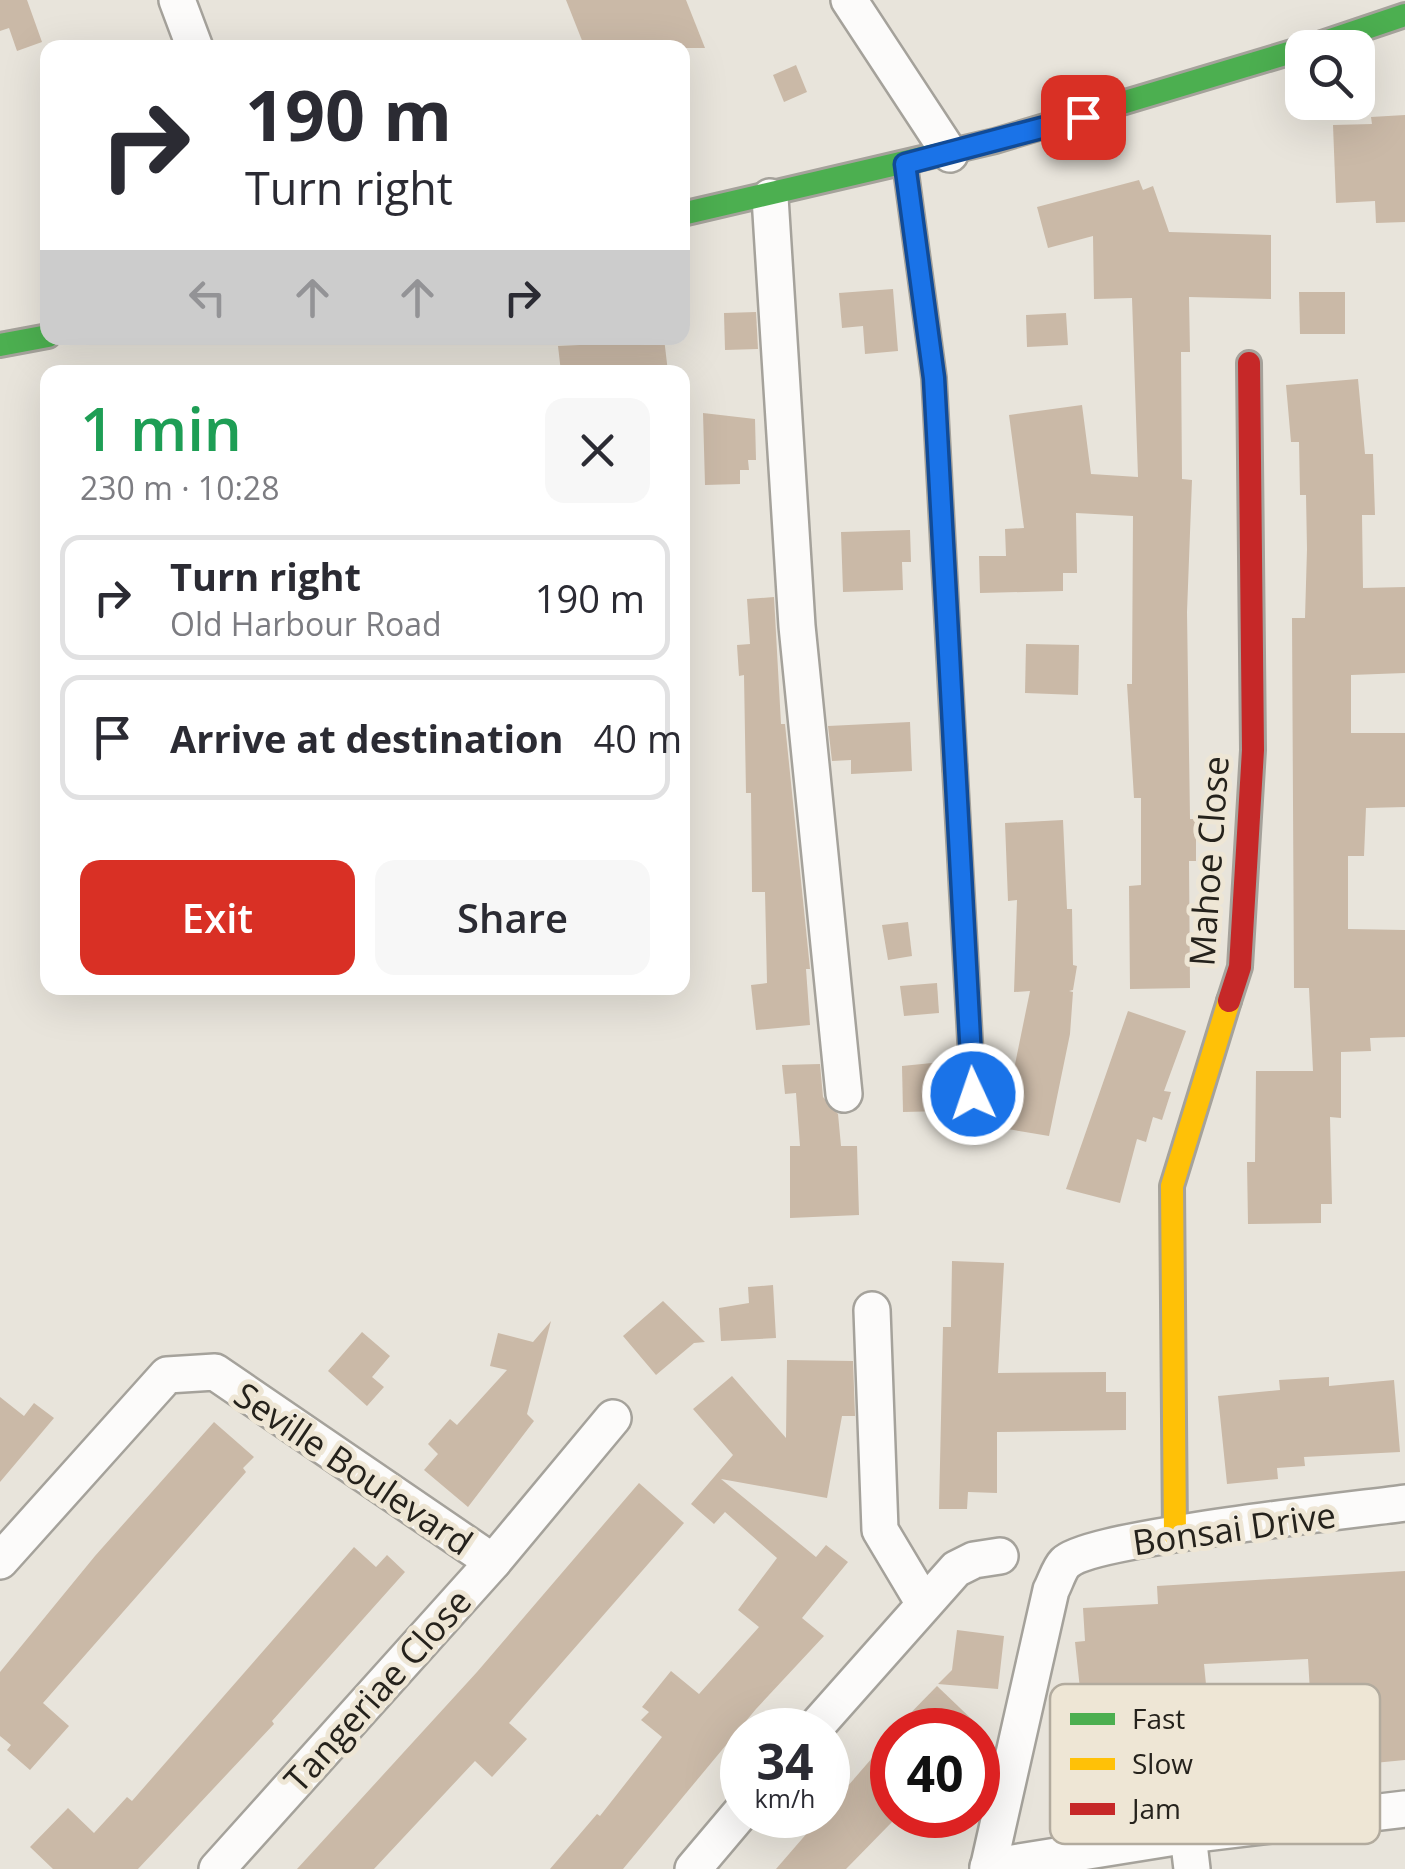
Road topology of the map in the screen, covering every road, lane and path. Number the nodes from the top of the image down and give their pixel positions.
1 (177, 0) edge
2 (849, 0) edge
3 (1405, 15) edge
4 (1360, 30) edge
5 (192, 40) edge
6 (1285, 55) edge
7 (950, 154) junction
8 (905, 164) junction
9 (770, 197) junction
10 (690, 212) edge
11 (40, 338) edge
12 (0, 345) edge
13 (1248, 363) dead end
14 (844, 1094) dead end
15 (973, 1094) dead end
16 (872, 1310) dead end
17 (613, 1418) dead end
18 (1405, 1503) edge
19 (1175, 1534) junction
20 (1000, 1556) dead end
21 (0, 1562) edge
22 (493, 1562) junction
23 (923, 1602) junction
24 (832, 1708) edge
25 (1405, 1809) edge
26 (1380, 1814) edge
27 (720, 1838) edge
28 (1230, 1844) edge
29 (1190, 1852) edge
30 (988, 1868) edge
31 (216, 1869) edge
32 (693, 1869) edge

1 - 5 street
2 - 7 street
3 - 4 street
6 - 7 street
7 - 8 street
8 - 9 street
8 - 15 street
9 - 10 street
9 - 14 street
11 - 12 street
13 - 19 street, Mahoe Close
16 - 23 street
17 - 22 street, Tangeriae Close
18 - 19 street, Bonsai Drive
19 - 30 street, Bonsai Drive
20 - 23 street
21 - 22 street, Seville Boulevard
22 - 31 street, Tangeriae Close
23 - 24 street
25 - 26 street
27 - 32 street
28 - 29 street
29 - 30 street

